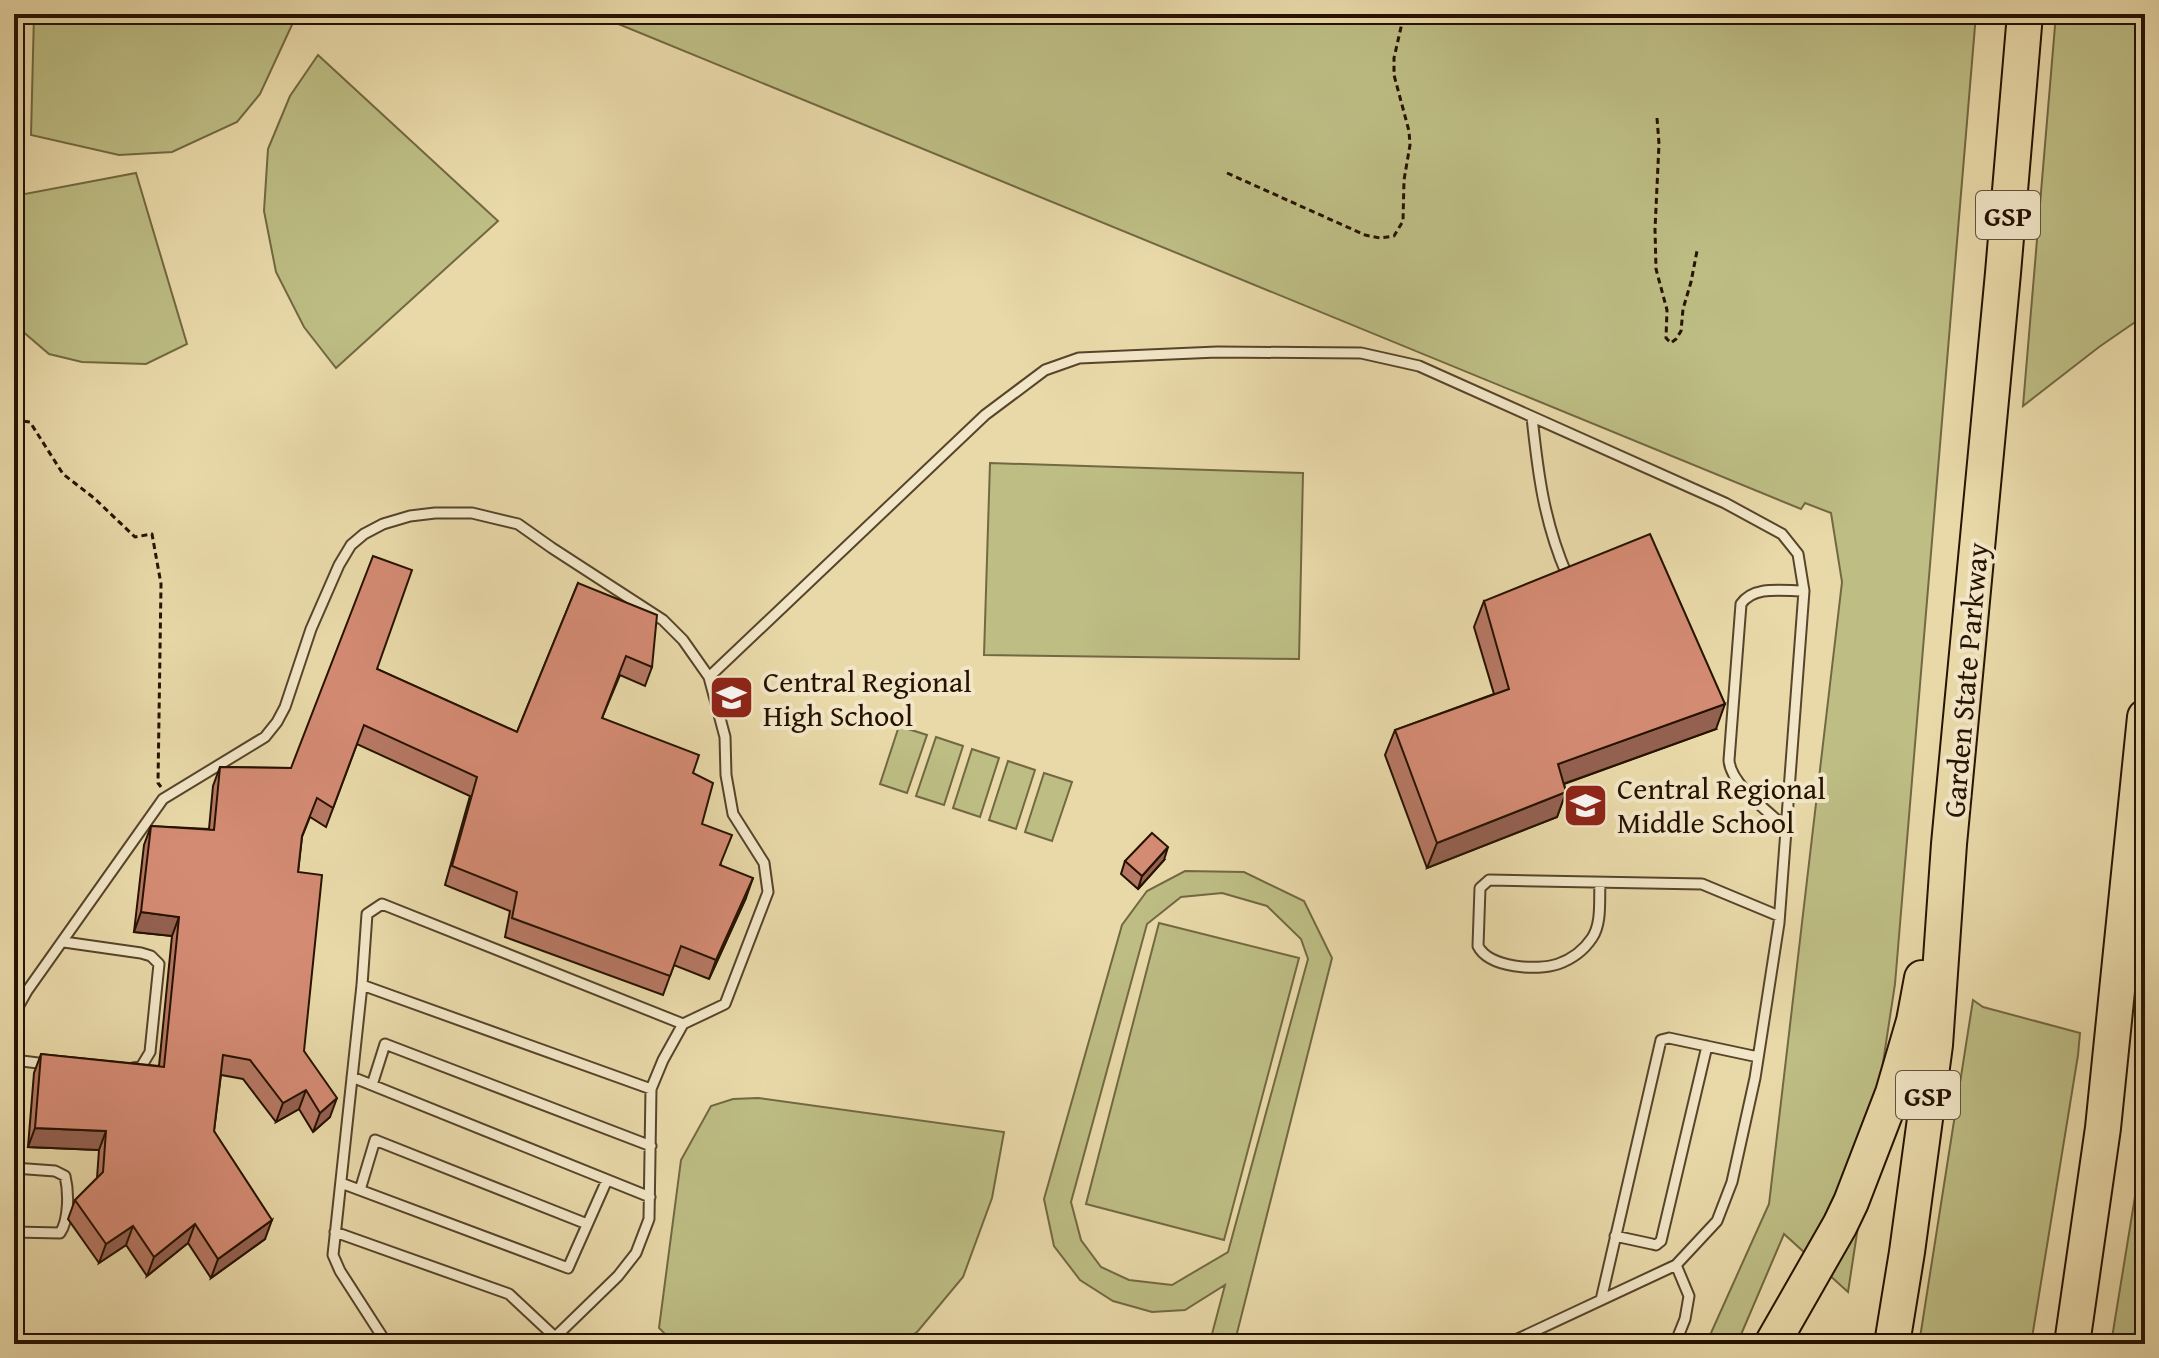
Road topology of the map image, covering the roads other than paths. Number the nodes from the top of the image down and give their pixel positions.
1 (2025, 14) edge
2 (1532, 417) junction
3 (1567, 575) edge
4 (1804, 591) junction
5 (709, 677) junction
6 (2145, 717) edge
7 (1786, 828) junction
8 (1949, 844) junction
9 (1600, 883) junction
10 (1779, 916) junction
11 (64, 942) junction
12 (362, 985) junction
13 (14, 1014) edge
14 (683, 1024) junction
15 (1707, 1046) junction
16 (1758, 1057) junction
17 (14, 1060) edge
18 (60, 1065) edge
19 (118, 1069) edge
20 (352, 1077) junction
21 (372, 1085) junction
22 (651, 1089) junction
23 (651, 1146) junction
24 (14, 1168) edge
25 (607, 1180) junction
26 (341, 1183) junction
27 (360, 1190) junction
28 (650, 1197) junction
29 (587, 1224) junction
30 (14, 1232) edge
31 (335, 1232) junction
32 (1615, 1236) junction
33 (1676, 1265) junction
34 (1601, 1300) junction
35 (552, 1340) edge
36 (387, 1344) edge
37 (1507, 1344) edge
38 (1675, 1344) edge
39 (1772, 1344) edge
40 (1892, 1344) edge
41 (2072, 1344) edge

1 - 8 highway, Garden State Parkway / GSP
2 - 3 lane
2 - 4 lane
2 - 5 lane
4 - 7 lane
4 - 7 lane
5 - 11 lane
5 - 14 lane
6 - 41 highway
7 - 10 lane
8 - 39 highway
8 - 40 highway, Garden State Parkway / GSP
9 - 9 lane
9 - 10 lane
10 - 16 lane
11 - 13 lane
11 - 19 lane
12 - 14 lane
12 - 20 lane
12 - 22 lane
14 - 22 lane
15 - 16 lane
15 - 32 lane
15 - 32 lane
16 - 33 lane
17 - 18 lane
20 - 21 lane
20 - 26 lane
21 - 23 lane
21 - 25 lane
22 - 23 lane
23 - 28 lane
24 - 30 lane
25 - 28 lane
25 - 29 lane
26 - 27 lane
26 - 31 lane
27 - 29 lane
27 - 29 lane
28 - 35 lane
31 - 35 lane
31 - 36 lane
32 - 34 lane
33 - 34 lane
33 - 38 lane
34 - 37 lane

